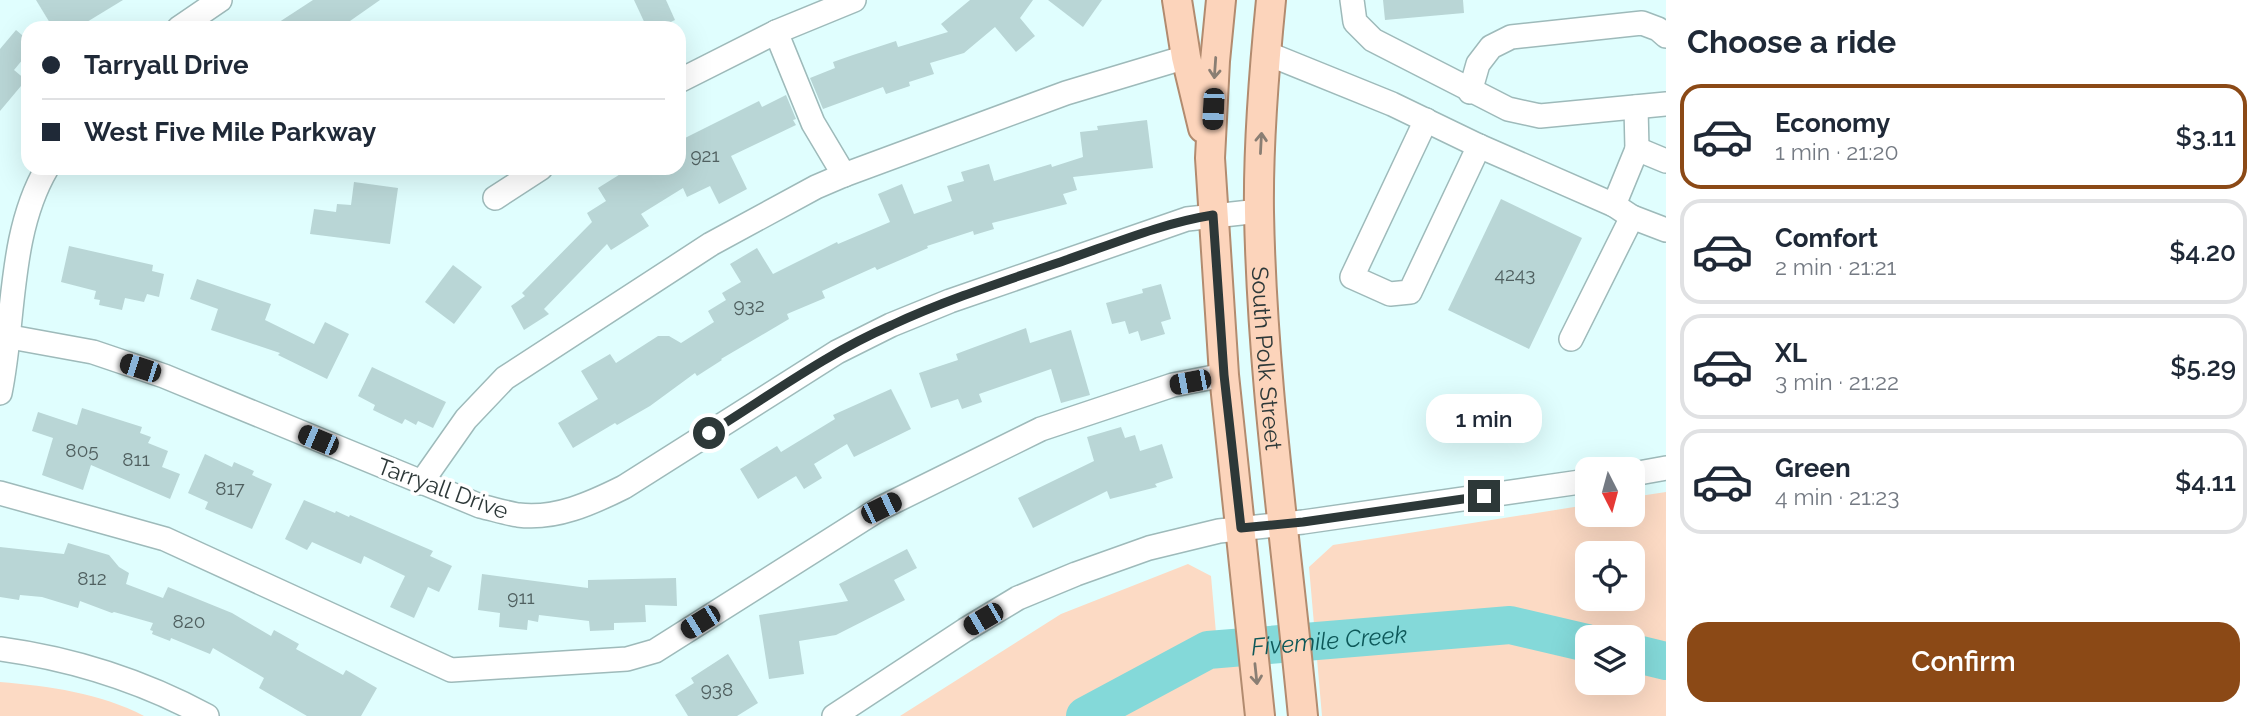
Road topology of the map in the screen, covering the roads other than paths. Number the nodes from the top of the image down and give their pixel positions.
1 (220, 0) edge
2 (854, 0) edge
3 (1177, 0) edge
4 (1221, 0) edge
5 (1271, 0) edge
6 (1352, 0) edge
7 (189, 21) edge
8 (776, 32) junction
9 (1666, 36) edge
10 (1266, 53) junction
11 (1186, 57) junction
12 (686, 77) edge
13 (1470, 92) junction
14 (1666, 104) edge
15 (1636, 107) junction
16 (1426, 120) junction
17 (1479, 146) junction
18 (1637, 149) junction
19 (1210, 158) junction
20 (1666, 162) edge
21 (44, 175) edge
22 (530, 175) edge
23 (844, 175) junction
24 (495, 198) dead end
25 (1259, 211) junction
26 (1623, 211) junction
27 (1213, 215) junction
28 (1666, 230) edge
29 (4, 335) edge
30 (1572, 339) dead end
31 (1224, 375) junction
32 (0, 393) edge
33 (421, 483) junction
34 (1575, 483) edge
35 (0, 493) edge
36 (1282, 525) junction
37 (1241, 528) junction
38 (0, 649) edge
39 (206, 716) edge
40 (834, 716) edge
41 (1260, 716) edge
42 (1303, 716) edge

1 - 7 street
2 - 8 street
3 - 11 main road
4 -> 19 main road, South Polk Street
5 - 10 main road, South Polk Street
6 - 13 street
8 - 12 street
8 - 23 street
9 - 13 street
10 - 16 street
25 -> 10 main road, South Polk Street
11 - 19 main road
11 - 23 street
13 - 15 street
14 - 15 street
15 - 18 street
16 - 17 street
16 - 17 street
17 - 26 street
18 - 20 street
18 - 26 street
19 - 27 main road, South Polk Street
21 - 29 street
22 - 24 street
23 - 33 street
25 - 27 street, Tarryall Drive
25 - 36 main road, South Polk Street
26 - 28 street
26 - 30 street
27 - 31 main road, South Polk Street
27 - 33 street, Tarryall Drive
29 - 32 street
29 - 33 street, Tarryall Drive
31 - 35 street
31 - 37 main road, South Polk Street
34 - 36 street
36 - 37 street
36 - 42 main road, South Polk Street
37 - 40 street
37 -> 41 main road, South Polk Street
38 - 39 street

